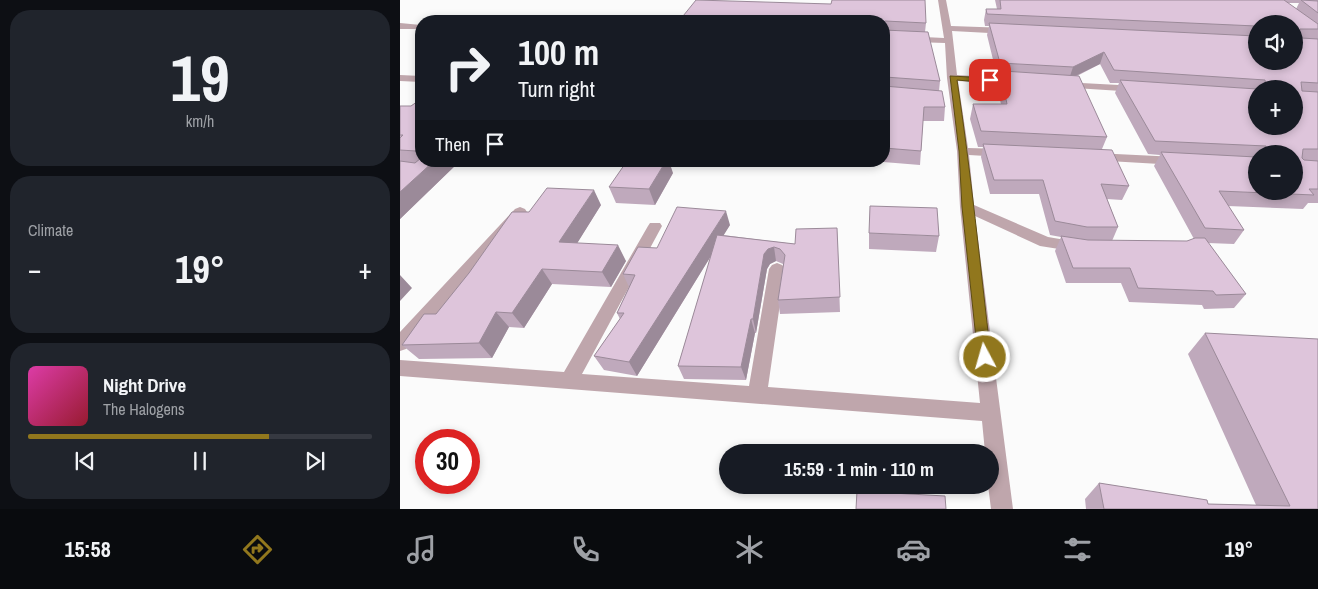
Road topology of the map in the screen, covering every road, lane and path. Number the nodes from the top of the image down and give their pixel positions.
1 (942, 0) edge
2 (400, 26) edge
3 (415, 27) edge
4 (1014, 31) edge
5 (948, 34) junction
6 (890, 38) edge
7 (400, 78) edge
8 (952, 78) junction
9 (415, 79) edge
10 (1031, 83) edge
11 (1050, 84) edge
12 (1148, 90) edge
13 (963, 151) junction
14 (1012, 153) edge
15 (1080, 156) edge
16 (1187, 161) edge
17 (967, 207) junction
18 (520, 212) edge
19 (655, 226) dead end
20 (1091, 248) edge
21 (777, 269) dead end
22 (400, 344) edge
23 (400, 368) edge
24 (569, 380) junction
25 (757, 395) junction
26 (991, 413) junction
27 (1002, 509) edge

1 - 5 street
2 - 3 street
4 - 5 street
5 - 6 street
5 - 8 street
7 - 9 street
8 - 10 street
8 - 13 street
11 - 12 street
13 - 14 street
13 - 17 street
15 - 16 street
17 - 20 street
17 - 26 street
18 - 22 street
19 - 24 street
21 - 25 street
23 - 24 street
24 - 25 street
25 - 26 street
26 - 27 street

